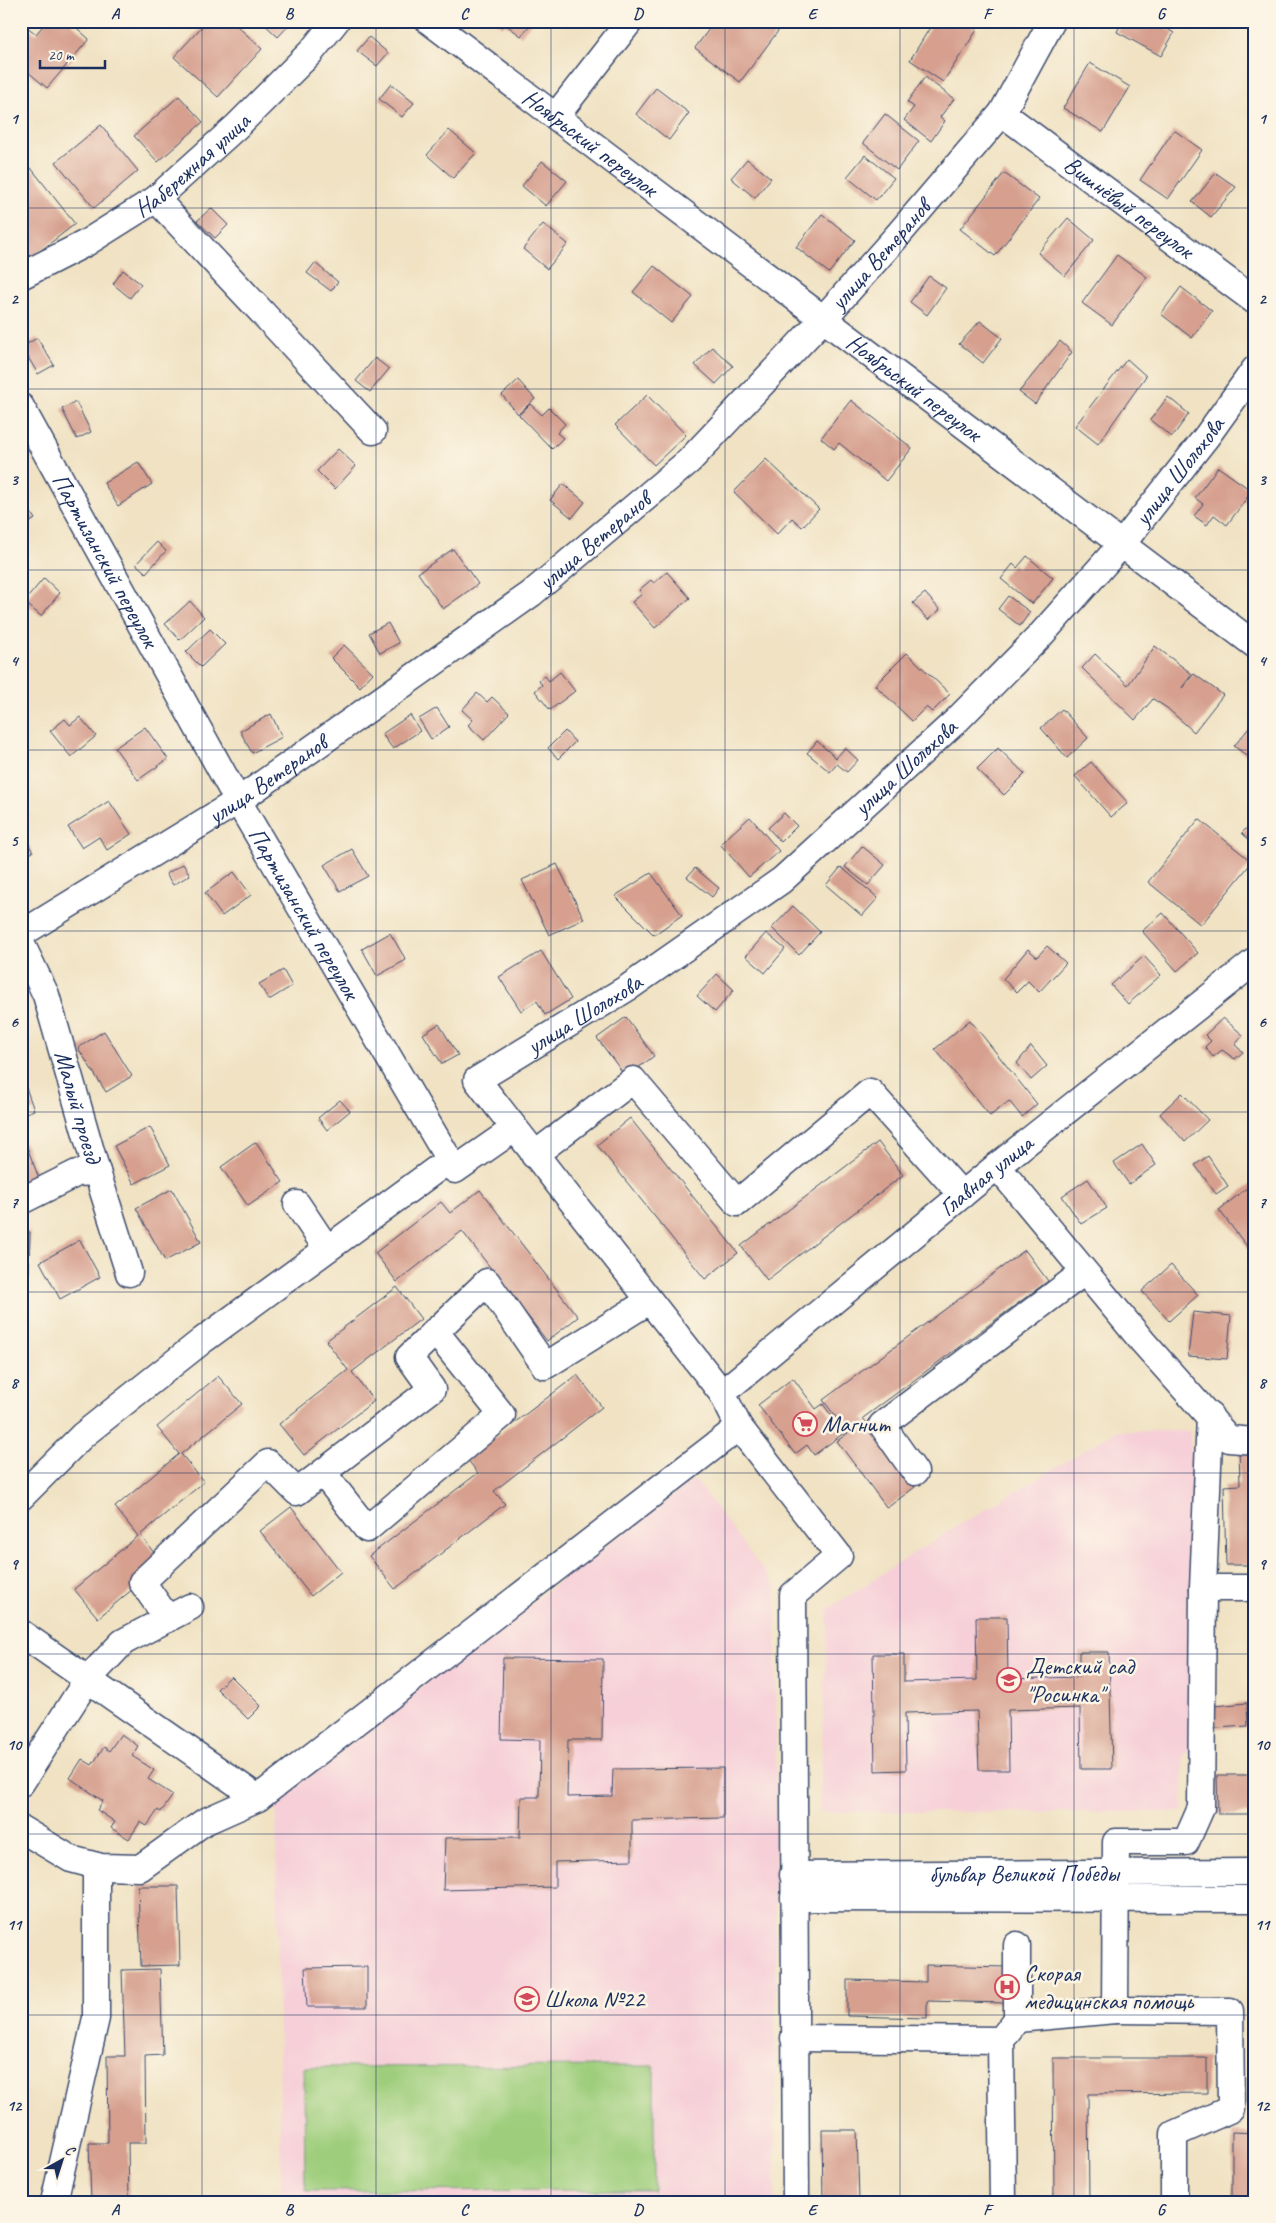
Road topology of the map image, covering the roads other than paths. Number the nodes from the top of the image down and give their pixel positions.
1 (336, 21) edge
2 (429, 21) edge
3 (630, 21) edge
4 (1052, 21) edge
5 (1002, 113) junction
6 (556, 116) junction
7 (156, 199) junction
8 (21, 276) edge
9 (1255, 301) edge
10 (824, 318) junction
11 (1255, 369) edge
12 (21, 407) edge
13 (373, 431) dead end
14 (1122, 544) junction
15 (1255, 645) edge
16 (238, 801) junction
17 (21, 934) edge
18 (21, 944) edge
19 (1255, 961) edge
20 (514, 1129) junction
21 (534, 1155) junction
22 (449, 1160) junction
23 (997, 1166) junction
24 (97, 1172) junction
25 (962, 1194) junction
26 (21, 1201) edge
27 (297, 1204) dead end
28 (328, 1249) junction
29 (1084, 1272) junction
30 (129, 1273) dead end
31 (649, 1301) junction
32 (435, 1331) junction
33 (722, 1393) junction
34 (1210, 1416) junction
35 (739, 1427) junction
36 (1255, 1441) edge
37 (915, 1472) dead end
38 (323, 1473) junction
39 (21, 1498) edge
40 (1203, 1588) junction
41 (1255, 1588) edge
42 (190, 1606) dead end
43 (168, 1618) junction
44 (21, 1633) edge
45 (87, 1680) junction
46 (21, 1783) edge
47 (258, 1798) junction
48 (21, 1829) edge
49 (96, 1866) junction
50 (1255, 1872) edge
51 (1116, 1873) junction
52 (794, 1886) junction
53 (1116, 1898) junction
54 (1255, 1899) edge
55 (1018, 1945) dead end
56 (1115, 2010) junction
57 (1017, 2019) junction
58 (794, 2038) junction
59 (1001, 2040) junction
60 (1174, 2196) dead end
61 (54, 2202) edge
62 (796, 2202) edge
63 (1003, 2202) edge

1 - 7 street, Набережная улица
2 - 6 street, Ноябрьский переулок
3 - 6 street
4 - 5 street, улица Ветеранов
5 - 9 street, Вишнёвый переулок
5 - 10 street, улица Ветеранов
6 - 10 street, Ноябрьский переулок
7 - 8 street, Набережная улица
7 - 13 street
10 - 14 street, Ноябрьский переулок
10 - 16 street, улица Ветеранов
11 - 14 street, улица Шолохова
12 - 16 street, Партизанский переулок
14 - 15 street, Ноябрьский переулок
14 - 20 street, улица Шолохова
16 - 17 street, улица Ветеранов
16 - 22 street, Партизанский переулок
18 - 24 street, Малый проезд
19 - 23 street, Главная улица
20 - 21 street
20 - 22 street
21 - 25 street
21 - 31 street
22 - 28 street
23 - 25 street, Главная улица
23 - 29 street
24 - 26 street
24 - 30 street, Малый проезд
25 - 33 street, Главная улица
27 - 28 street
28 - 39 street
29 - 34 street
29 - 37 street
31 - 32 street
31 - 33 street
32 - 38 street
32 - 38 street
33 - 35 street
34 - 36 street
34 - 40 street
35 - 47 street
35 - 52 street
38 - 43 street
40 - 41 street
40 - 51 street
42 - 43 street
43 - 45 street
44 - 45 street
45 - 46 street
45 - 47 street
47 - 49 street
48 - 49 street
49 - 61 street
50 - 51 street, бульвар Великой Победы
51 - 52 street, бульвар Великой Победы
51 - 53 street
52 - 53 street, бульвар Великой Победы
52 - 58 street
53 - 54 street, бульвар Великой Победы
53 - 56 street
55 - 57 street
56 - 57 street
56 - 60 street
57 - 59 street
58 - 59 street
58 - 62 street
59 - 63 street

